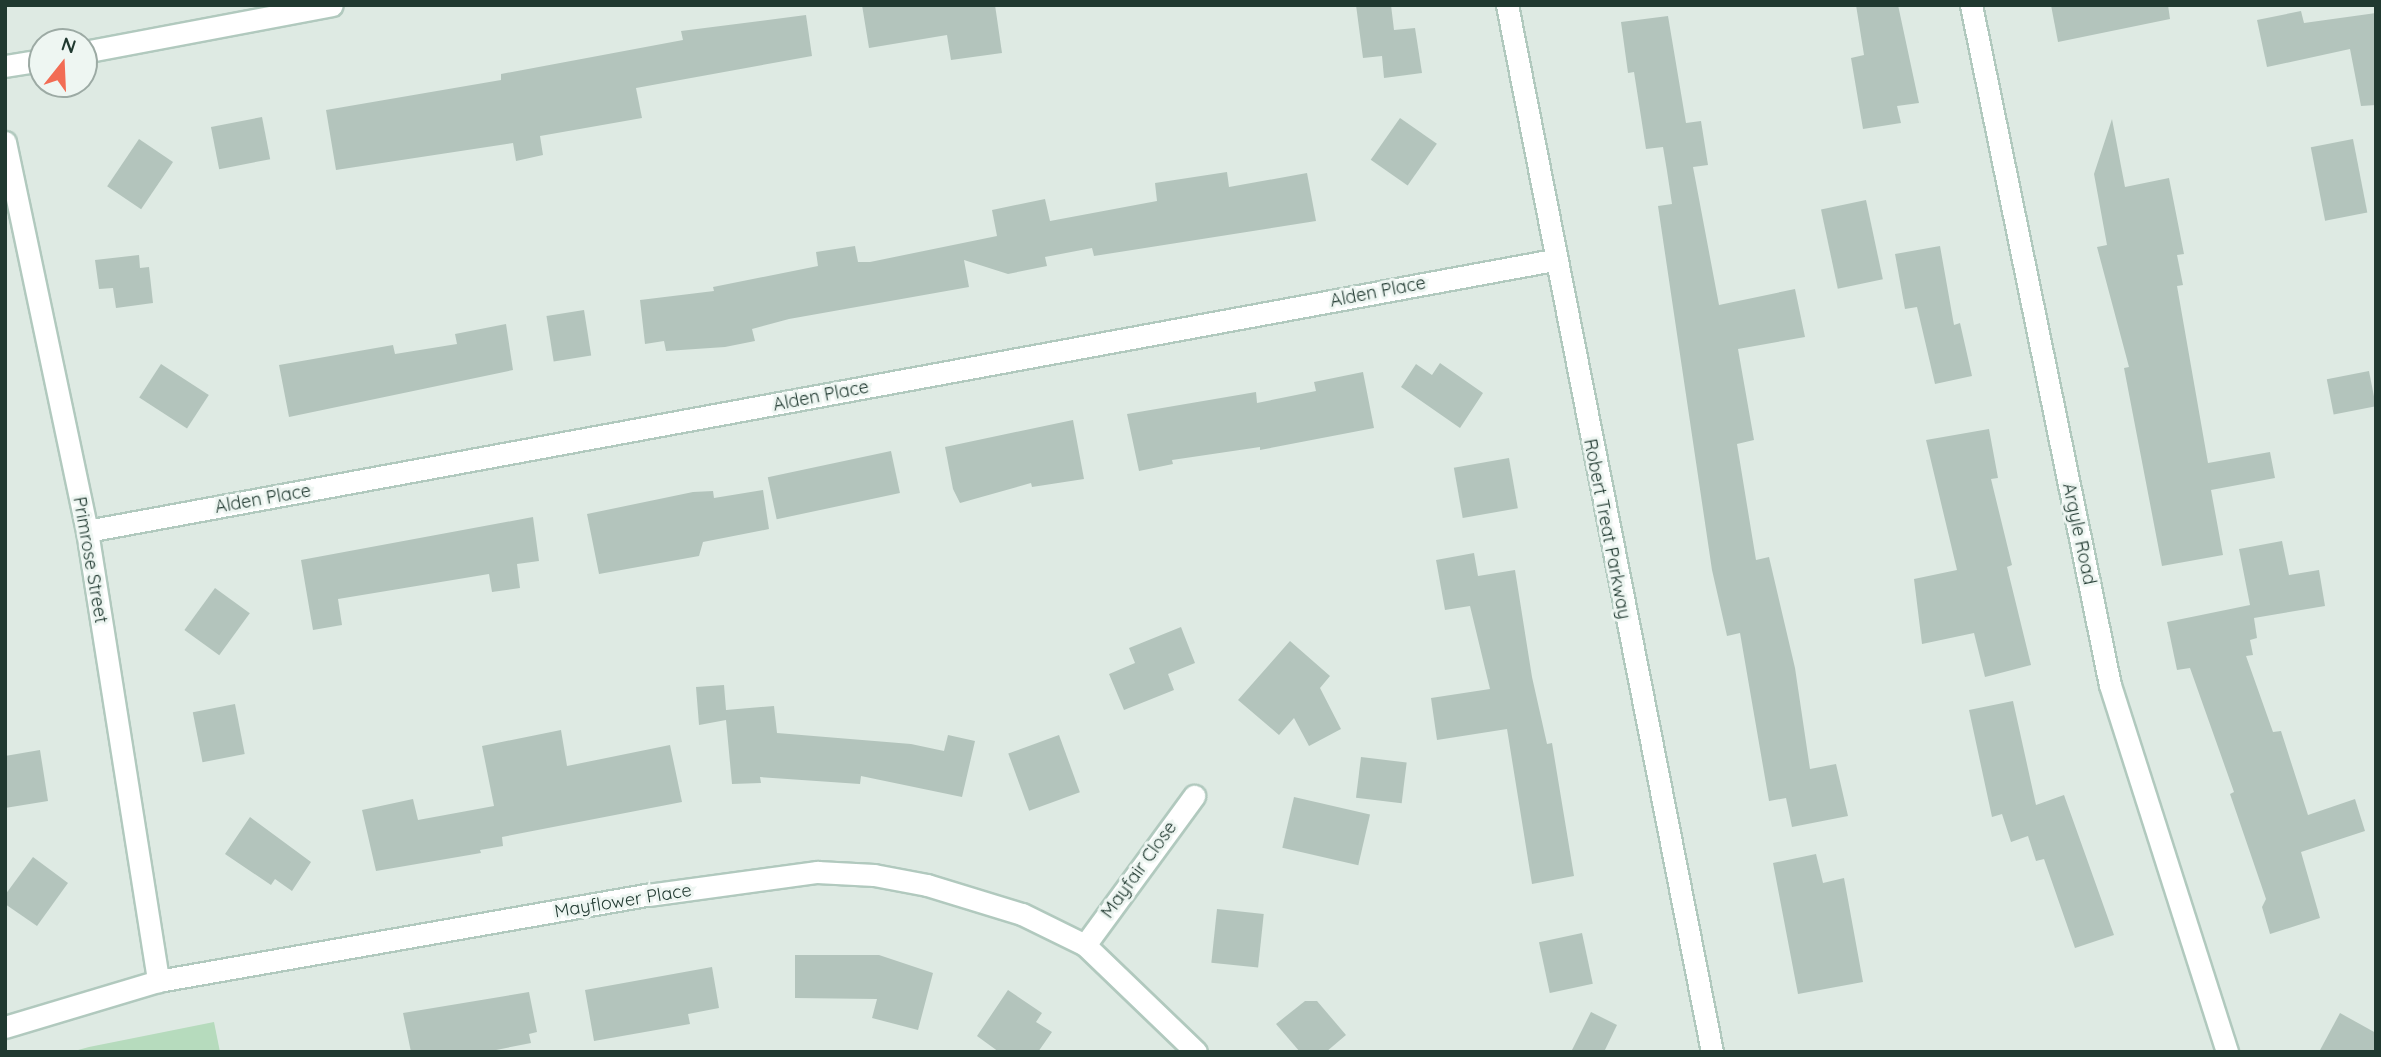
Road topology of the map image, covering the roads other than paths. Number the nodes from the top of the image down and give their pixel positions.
1 (332, 5) edge
2 (1507, 5) edge
3 (1972, 5) edge
4 (98, 49) edge
5 (28, 62) edge
6 (5, 66) edge
7 (5, 142) edge
8 (1554, 260) junction
9 (87, 531) junction
10 (1194, 796) dead end
11 (1085, 945) junction
12 (158, 981) junction
13 (5, 1027) edge
14 (1196, 1052) edge
15 (1712, 1052) edge
16 (2227, 1052) edge

1 - 4 street
2 - 8 street, Robert Treat Parkway
3 - 16 street, Argyle Road
5 - 6 street
7 - 9 street, Primrose Street
8 - 9 street, Alden Place
8 - 15 street, Robert Treat Parkway
9 - 12 street, Primrose Street
10 - 11 street, Mayfair Close
11 - 12 street, Mayflower Place
11 - 14 street, Mayflower Place
12 - 13 street, Mayflower Place

